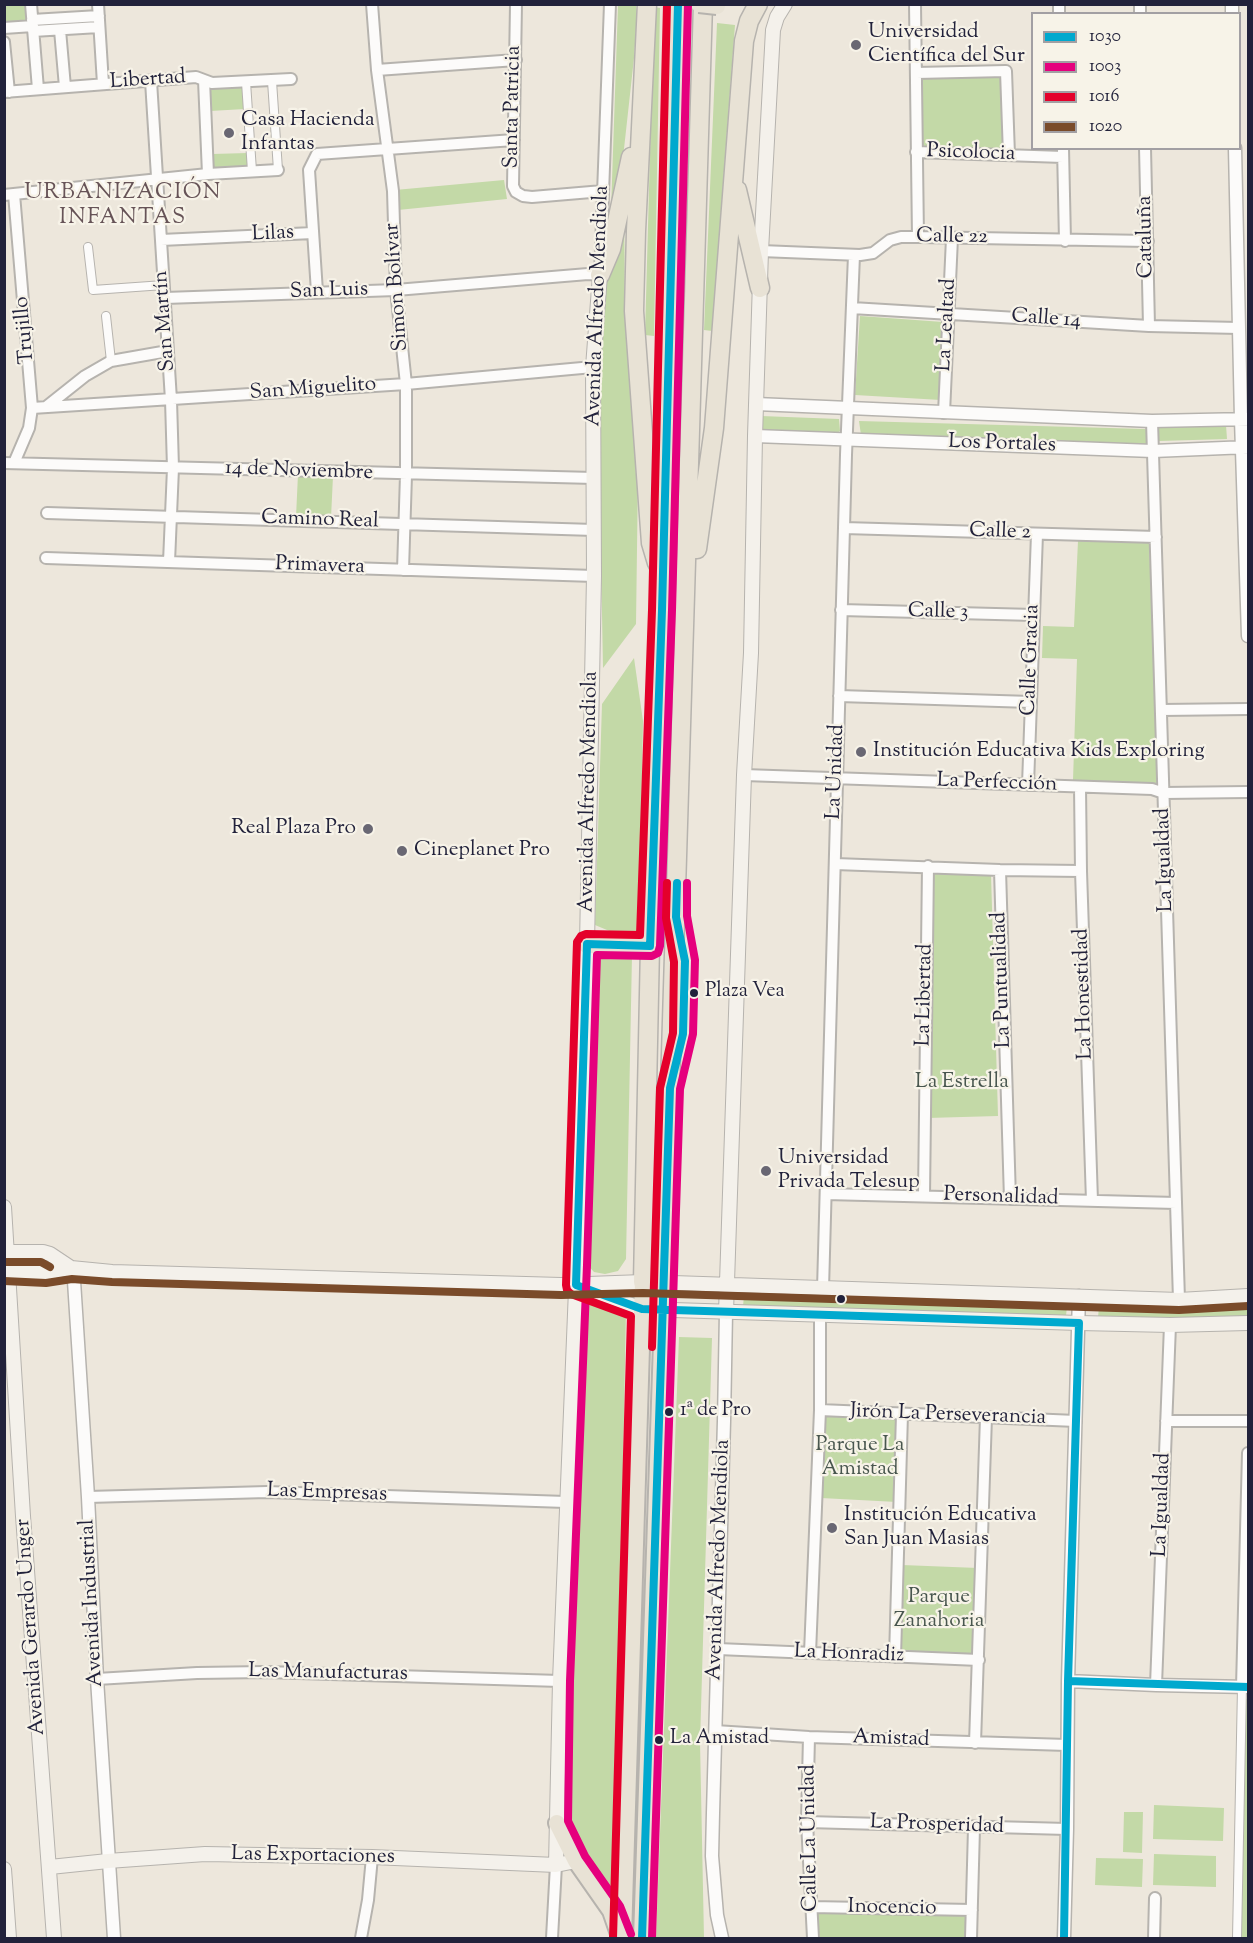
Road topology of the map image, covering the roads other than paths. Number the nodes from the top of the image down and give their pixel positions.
1 (31, 4) edge
2 (98, 4) edge
3 (372, 4) edge
4 (516, 4) edge
5 (610, 4) edge
6 (647, 4) edge
7 (678, 4) edge
8 (758, 4) edge
9 (785, 4) edge
10 (915, 4) edge
11 (707, 5) edge
12 (99, 22) junction
13 (33, 26) junction
14 (4, 28) edge
15 (60, 30) junction
16 (4, 42) edge
17 (516, 60) junction
18 (377, 70) junction
19 (915, 73) junction
20 (291, 79) dead end
21 (204, 80) junction
22 (151, 81) junction
23 (272, 81) junction
24 (246, 82) junction
25 (103, 84) junction
26 (65, 87) junction
27 (38, 90) junction
28 (7, 92) edge
29 (642, 118) junction
30 (514, 140) junction
31 (387, 148) junction
32 (1145, 150) edge
33 (1235, 150) edge
34 (916, 152) junction
35 (1063, 153) edge
36 (1009, 155) junction
37 (278, 170) joint
38 (252, 171) junction
39 (733, 172) junction
40 (208, 174) junction
41 (157, 180) junction
42 (603, 191) junction
43 (9, 195) edge
44 (313, 233) junction
45 (918, 237) junction
46 (952, 237) junction
47 (161, 240) junction
48 (1065, 241) junction
49 (1148, 241) junction
50 (88, 247) dead end
51 (761, 250) junction
52 (854, 255) junction
53 (600, 275) junction
54 (164, 285) junction
55 (760, 288) junction
56 (396, 290) junction
57 (317, 292) junction
58 (165, 298) junction
59 (852, 308) junction
60 (949, 313) junction
61 (106, 316) dead end
62 (1149, 326) junction
63 (1239, 328) junction
64 (168, 351) junction
65 (111, 361) junction
66 (593, 367) junction
67 (406, 384) junction
68 (171, 400) junction
69 (756, 404) junction
70 (46, 407) junction
71 (32, 408) junction
72 (848, 409) junction
73 (944, 413) junction
74 (1245, 419) edge
75 (1152, 421) junction
76 (755, 436) junction
77 (846, 439) junction
78 (1246, 447) edge
79 (1153, 450) junction
80 (9, 463) edge
81 (173, 468) junction
82 (406, 475) junction
83 (594, 478) junction
84 (47, 513) dead end
85 (170, 516) junction
86 (405, 524) junction
87 (844, 528) junction
88 (594, 530) junction
89 (1036, 534) junction
90 (1156, 537) junction
91 (1247, 541) edge
92 (46, 558) dead end
93 (169, 562) junction
94 (403, 570) junction
95 (594, 576) junction
96 (662, 579) junction
97 (687, 591) junction
98 (841, 610) junction
99 (1034, 615) junction
100 (1248, 624) edge
101 (1248, 636) edge
102 (839, 696) junction
103 (1031, 702) junction
104 (1248, 709) edge
105 (1161, 710) junction
106 (744, 775) junction
107 (837, 779) junction
108 (1028, 785) junction
109 (1080, 787) junction
110 (1248, 792) edge
111 (1164, 793) junction
112 (835, 864) junction
113 (928, 866) junction
114 (1000, 870) junction
115 (1081, 871) junction
116 (587, 944) junction
117 (650, 946) junction
118 (825, 1194) junction
119 (924, 1196) junction
120 (1010, 1199) junction
121 (1092, 1201) junction
122 (1176, 1203) junction
123 (4, 1207) edge
124 (8, 1252) junction
125 (70, 1268) junction
126 (10, 1271) edge
127 (643, 1282) junction
128 (664, 1283) junction
129 (576, 1285) junction
130 (726, 1285) junction
131 (823, 1289) junction
132 (1079, 1296) junction
133 (1248, 1296) edge
134 (1179, 1300) junction
135 (642, 1309) junction
136 (664, 1309) junction
137 (726, 1312) junction
138 (820, 1314) junction
139 (1079, 1323) junction
140 (1248, 1323) edge
141 (1170, 1325) junction
142 (819, 1410) junction
143 (902, 1414) junction
144 (986, 1417) junction
145 (1076, 1421) junction
146 (1166, 1421) junction
147 (1248, 1421) edge
148 (1248, 1453) edge
149 (88, 1497) junction
150 (566, 1502) junction
151 (1248, 1503) edge
152 (1247, 1588) edge
153 (718, 1649) junction
154 (810, 1653) junction
155 (896, 1657) junction
156 (979, 1660) junction
157 (97, 1679) junction
158 (560, 1681) junction
159 (1068, 1681) junction
160 (1156, 1685) junction
161 (1245, 1687) edge
162 (715, 1731) junction
163 (809, 1737) junction
164 (975, 1743) junction
165 (1067, 1744) junction
166 (557, 1822) junction
167 (807, 1822) junction
168 (974, 1828) junction
169 (1067, 1829) junction
170 (372, 1857) junction
171 (108, 1861) junction
172 (576, 1861) junction
173 (556, 1865) junction
174 (50, 1867) junction
175 (4, 1869) edge
176 (1155, 1898) dead end
177 (812, 1907) junction
178 (972, 1910) junction
179 (9, 1938) edge
180 (54, 1938) edge
181 (114, 1938) edge
182 (361, 1938) edge
183 (552, 1938) edge
184 (622, 1938) edge
185 (642, 1938) edge
186 (722, 1938) edge
187 (813, 1938) edge
188 (971, 1938) edge
189 (1064, 1938) edge
190 (1154, 1938) edge
191 (1237, 1938) edge

1 - 13 street
2 - 12 street
3 - 18 street, Simon Bolívar
4 - 17 street, Santa Patricia
5 - 42 street, Avenida Alfredo Mendiola
6 - 29 highway
7 - 96 highway
8 - 39 highway
9 - 51 main road, Avenida Alfredo Mendiola
10 - 19 street
11 - 97 highway
12 - 13 street
12 - 15 street
12 - 25 street
13 - 14 street
13 - 15 street
13 - 27 street
15 - 26 street
16 - 28 street
17 - 18 street
17 - 30 street, Santa Patricia
18 - 31 street, Simon Bolívar
19 - 34 street
19 - 36 street
20 - 23 street, Libertad
21 - 22 street, Libertad
21 - 24 street, Libertad
21 - 40 street
22 - 25 street, Libertad
22 - 41 street, San Martín
23 - 24 street, Libertad
23 - 37 street
24 - 38 street
25 - 26 street, Libertad
26 - 27 street, Libertad
27 - 28 street, Libertad
29 - 53 highway
29 - 96 highway
30 - 31 street
30 - 42 street, Santa Patricia
31 - 44 street
31 - 56 street, Simon Bolívar
32 - 49 street, Cataluña
33 - 63 street
34 - 36 street, Psicolocia
34 - 45 street
35 - 36 street, Psicolocia
35 - 48 street
37 - 38 street
38 - 40 street
39 - 55 highway
39 - 97 highway
40 - 41 street
41 - 43 street
41 - 47 street, San Martín
42 - 53 street, Avenida Alfredo Mendiola
43 - 71 street, Trujillo
44 - 47 street, Lilas
44 - 57 street
45 - 46 street, Calle 22
45 - 52 street, Calle 22
46 - 48 street, Calle 22
46 - 60 street, La Lealtad
47 - 54 street, San Martín
48 - 49 street, Calle 22
49 - 62 street, Cataluña
50 - 54 street
51 - 52 street, Calle 22
51 - 55 main road, Avenida Alfredo Mendiola
52 - 59 street, La Unidad
53 - 56 street, San Luis
53 - 66 main road, Avenida Alfredo Mendiola
54 - 58 street, San Martín
55 - 69 main road, Avenida Alfredo Mendiola
56 - 57 street, San Luis
56 - 67 street, Simon Bolívar
57 - 58 street, San Luis
58 - 64 street, San Martín
59 - 60 street, Calle 14
59 - 72 street, La Unidad
60 - 62 street, Calle 14
60 - 73 street, La Lealtad
61 - 65 street
62 - 63 street, Calle 14
63 - 74 street
64 - 65 street
64 - 68 street, San Martín
65 - 70 street
66 - 67 street, San Miguelito
66 - 83 main road, Avenida Alfredo Mendiola
67 - 68 street, San Miguelito
67 - 82 street, Simon Bolívar
68 - 70 street, San Miguelito
68 - 81 street, San Martín
69 - 72 street, Los Portales
69 - 76 main road, Avenida Alfredo Mendiola
70 - 71 street, San Miguelito
71 - 80 street, Trujillo
72 - 73 street, Los Portales
72 - 77 street, La Unidad
73 - 75 street, Los Portales
74 - 75 street, Los Portales
74 - 78 street
75 - 79 street, La Igualdad
76 - 77 street, Los Portales
76 - 106 main road, Avenida Alfredo Mendiola
77 - 79 street, Los Portales
77 - 87 street, La Unidad
78 - 79 street, Los Portales
78 - 91 street
79 - 90 street, La Igualdad
80 - 81 street, 14 de Noviembre
81 - 82 street, 14 de Noviembre
81 - 85 street, San Martín
82 - 83 street, 14 de Noviembre
82 - 86 street, Simon Bolívar
83 - 88 main road, Avenida Alfredo Mendiola
84 - 85 street, Camino Real
85 - 86 street, Camino Real
85 - 93 street, San Martín
86 - 88 street, Camino Real
86 - 94 street, Simon Bolívar
87 - 89 street, Calle 2
87 - 98 street, La Unidad
88 - 95 main road, Avenida Alfredo Mendiola
89 - 90 street, Calle 2
89 - 99 street, Calle Gracia
90 - 105 street, La Igualdad
91 - 100 street
92 - 93 street, Primavera
93 - 94 street, Primavera
94 - 95 street, Primavera
95 - 116 main road, Avenida Alfredo Mendiola
96 - 117 highway
97 - 128 highway
98 - 99 street, Calle 3
98 - 102 street, La Unidad
99 - 103 street, Calle Gracia
100 - 101 street
102 - 103 street
102 - 107 street, La Unidad
103 - 108 street, Calle Gracia
104 - 105 street
105 - 111 street, La Igualdad
106 - 107 street, La Perfección
106 - 130 main road, Avenida Alfredo Mendiola
107 - 108 street, La Perfección
107 - 112 street, La Unidad
108 - 109 street, La Perfección
109 - 111 street, La Perfección
109 - 115 street, La Honestidad
110 - 111 street, La Perfección
111 - 122 street, La Igualdad
112 - 113 street
112 - 118 street, La Unidad
113 - 114 street
113 - 119 street, La Libertad
114 - 115 street
114 - 120 street, La Puntualidad
115 - 121 street, La Honestidad
116 - 117 highway
116 - 129 main road, Avenida Alfredo Mendiola
117 - 127 highway
118 - 119 street, Personalidad
118 - 131 street, La Unidad
119 - 120 street, Personalidad
120 - 121 street, Personalidad
121 - 122 street, Personalidad
122 - 134 street, La Igualdad
123 - 124 main road, Avenida Gerardo Unger
124 - 125 main road
124 - 126 main road, Avenida Gerardo Unger
125 - 126 main road
125 - 129 main road
125 - 149 street, Avenida Industrial
126 - 174 main road, Avenida Gerardo Unger
127 - 128 main road
127 - 129 main road
127 - 135 highway
128 - 130 main road
128 - 136 highway
129 - 135 main road
129 - 150 main road, Avenida Alfredo Mendiola
130 - 131 main road
130 - 137 main road, Avenida Alfredo Mendiola
131 - 132 main road
132 - 134 main road
132 - 139 street
133 - 134 main road
135 - 136 main road
135 - 184 highway
136 - 137 main road
136 - 185 highway
137 - 138 main road
137 - 153 street, Avenida Alfredo Mendiola
138 - 139 main road
138 - 142 street
139 - 141 main road
139 - 145 street
140 - 141 main road
141 - 146 street, La Igualdad
142 - 143 street, Jirón La Perseverancia
142 - 154 street
143 - 144 street, Jirón La Perseverancia
143 - 155 street
144 - 145 street, Jirón La Perseverancia
144 - 156 street
145 - 159 street
146 - 147 street
146 - 160 street, La Igualdad
148 - 151 street
149 - 150 street, Las Empresas
149 - 157 street, Avenida Industrial
150 - 158 main road, Avenida Alfredo Mendiola
151 - 152 street
152 - 161 street
153 - 154 street, La Honradiz
153 - 162 street, Avenida Alfredo Mendiola
154 - 155 street, La Honradiz
155 - 156 street, La Honradiz
156 - 164 street
157 - 158 street, Las Manufacturas
157 - 171 street, Avenida Industrial
158 - 166 main road, Avenida Alfredo Mendiola
159 - 160 street
159 - 165 street
160 - 161 street
161 - 191 street
162 - 163 street, Amistad
162 - 186 street, Avenida Alfredo Mendiola
163 - 164 street, Amistad
163 - 167 street, Calle La Unidad
164 - 165 street, Amistad
165 - 169 street
166 - 172 highway
166 - 173 main road, Avenida Alfredo Mendiola
167 - 168 street, La Prosperidad
167 - 177 street, Calle La Unidad
168 - 169 street, La Prosperidad
168 - 178 street
169 - 189 street
170 - 171 main road, Las Exportaciones
170 - 173 main road, Las Exportaciones
170 - 182 street
171 - 174 main road, Las Exportaciones
171 - 181 street, Avenida Industrial
172 - 173 main road, Las Exportaciones
172 - 184 highway
173 - 183 street, Avenida Alfredo Mendiola
174 - 180 main road, Avenida Gerardo Unger
175 - 179 main road
176 - 190 street
177 - 178 street, Inocencio
177 - 187 street, Calle La Unidad
178 - 188 street

